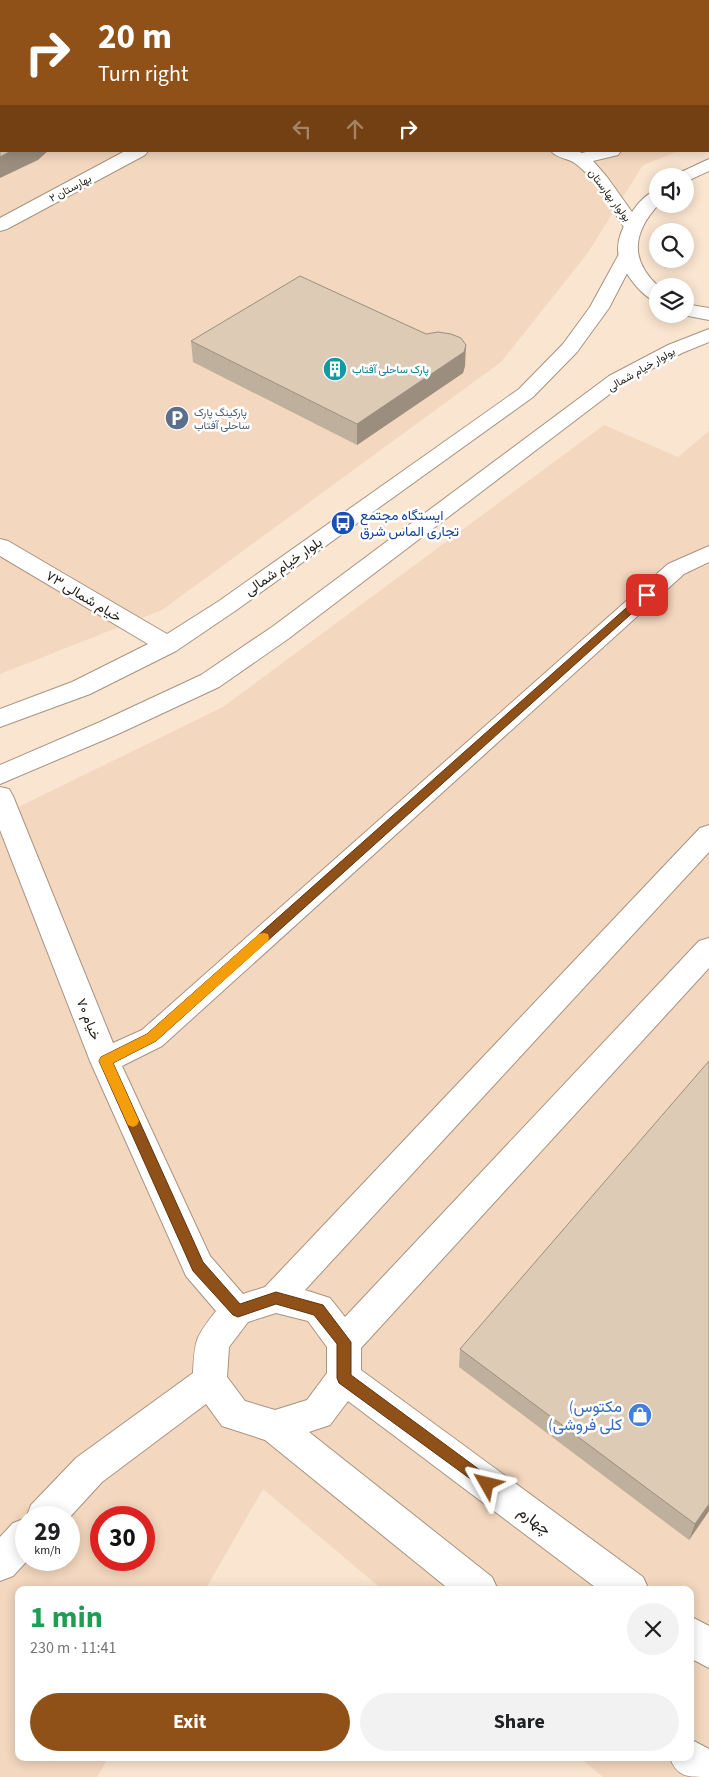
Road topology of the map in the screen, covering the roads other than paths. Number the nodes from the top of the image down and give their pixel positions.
1 (137, 152) edge
2 (563, 152) edge
3 (608, 152) edge
4 (581, 159) junction
5 (709, 164) edge
6 (694, 172) edge
7 (649, 202) edge
8 (0, 225) edge
9 (633, 226) junction
10 (628, 254) junction
11 (649, 290) edge
12 (694, 312) edge
13 (709, 314) edge
14 (709, 335) edge
15 (0, 546) edge
16 (709, 553) edge
17 (168, 645) junction
18 (0, 718) edge
19 (0, 775) edge
20 (0, 796) edge
21 (709, 835) edge
22 (709, 949) edge
23 (105, 1061) junction
24 (276, 1298) junction
25 (238, 1311) junction
26 (344, 1342) junction
27 (344, 1378) junction
28 (210, 1381) junction
29 (275, 1426) junction
30 (56, 1506) edge
31 (15, 1547) edge
32 (0, 1563) edge
33 (474, 1586) edge
34 (625, 1586) edge
35 (694, 1638) edge
36 (709, 1649) edge
37 (693, 1761) edge
38 (709, 1774) edge

1 - 8 street, بهارستان ۲
2 - 4 street, بولوار بهارستان
3 - 4 street
4 - 9 street, بولوار بهارستان
5 - 6 street
7 - 9 street
9 - 10 street, بلوار خیام شمالی
10 - 11 street
10 - 17 street, بلوار خیام شمالی
12 - 13 street
14 - 19 street, بولوار خیام شمالی
15 - 17 street, خیام شمالی ۷۳
16 - 23 street
17 - 18 street, بلوار خیام شمالی
20 - 23 street, خیام ۷۰
21 - 24 street
22 - 26 street
23 - 25 street, خیام ۷۰
24 - 25 street
24 - 26 street
25 - 28 street
26 - 27 street
27 - 29 street
27 - 34 street, چهارم
28 - 29 street
28 - 30 street
29 - 33 street
31 - 32 street
35 - 36 street
37 - 38 street

